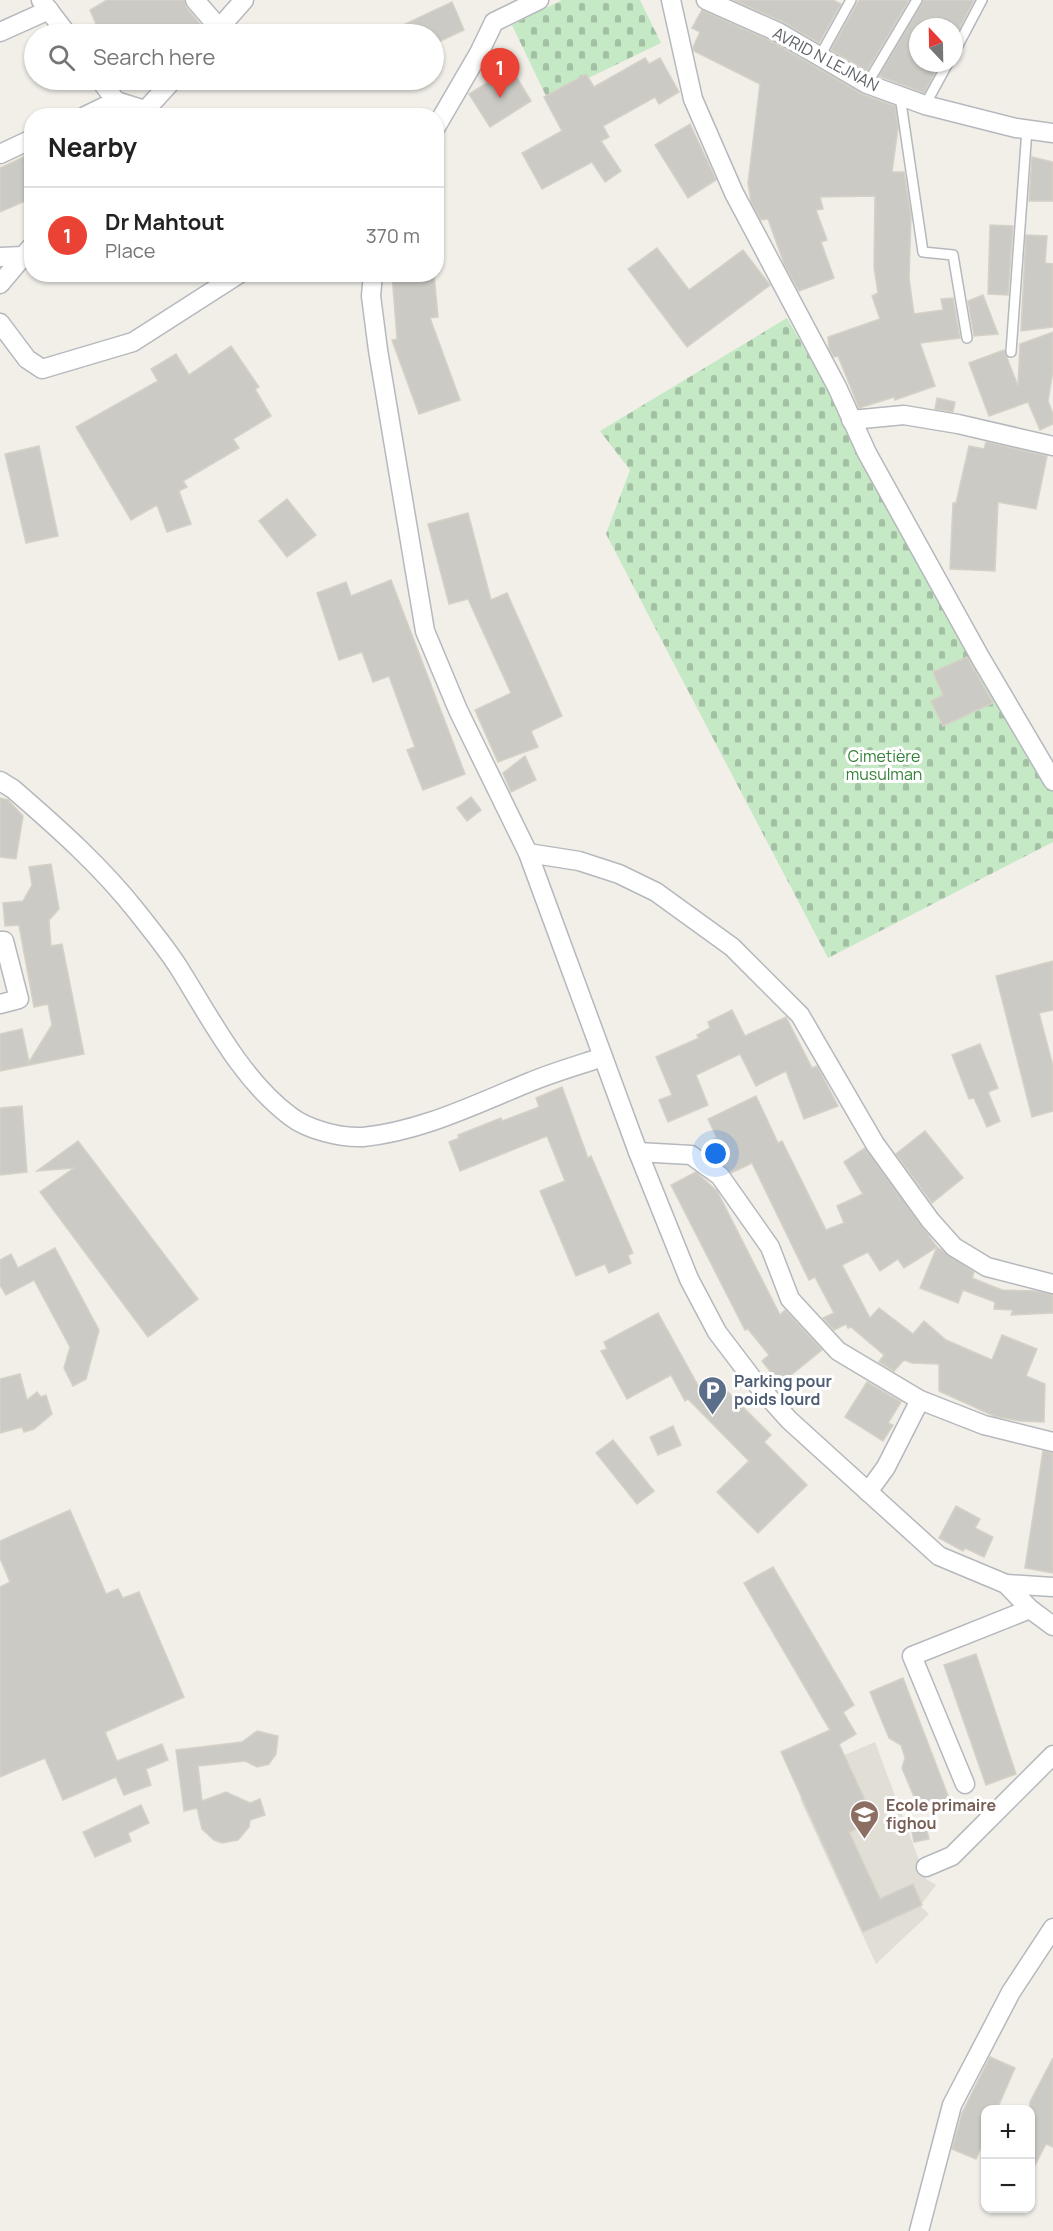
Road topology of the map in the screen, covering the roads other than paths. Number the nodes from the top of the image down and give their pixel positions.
1 (195, 0) edge
2 (244, 0) edge
3 (539, 0) edge
4 (671, 0) edge
5 (706, 0) edge
6 (851, 0) edge
7 (917, 0) edge
8 (982, 0) edge
9 (45, 5) edge
10 (59, 24) edge
11 (212, 24) edge
12 (224, 24) edge
13 (0, 32) edge
14 (963, 36) edge
15 (820, 56) junction
16 (943, 72) edge
17 (867, 84) junction
18 (108, 90) edge
19 (164, 90) edge
20 (900, 96) junction
21 (116, 101) junction
22 (925, 105) junction
23 (102, 108) edge
24 (131, 108) edge
25 (147, 108) edge
26 (444, 113) edge
27 (1027, 129) junction
28 (1053, 133) edge
29 (24, 143) edge
30 (0, 154) edge
31 (24, 252) edge
32 (24, 255) edge
33 (0, 257) edge
34 (227, 282) edge
35 (372, 282) edge
36 (0, 284) edge
37 (0, 323) edge
38 (968, 338) dead end
39 (1011, 352) dead end
40 (850, 420) junction
41 (1053, 446) edge
42 (0, 781) edge
43 (1053, 781) edge
44 (528, 853) junction
45 (0, 941) edge
46 (0, 1004) edge
47 (603, 1057) junction
48 (638, 1152) junction
49 (1053, 1284) edge
50 (920, 1400) junction
51 (1053, 1442) edge
52 (868, 1492) junction
53 (1006, 1584) junction
54 (1053, 1587) edge
55 (1030, 1610) junction
56 (1053, 1626) edge
57 (1053, 1755) edge
58 (964, 1784) dead end
59 (926, 1867) dead end
60 (1053, 1928) edge
61 (919, 2231) edge

1 - 11 street
2 - 12 street
3 - 26 street
4 - 40 street
5 - 15 street, AVRID N LEJNAN
6 - 15 lane
7 - 17 lane
8 - 14 lane
9 - 10 street
9 - 13 street
15 - 17 street, AVRID N LEJNAN
16 - 22 lane
17 - 20 street, AVRID N LEJNAN
18 - 21 street
19 - 25 street
20 - 22 street, AVRID N LEJNAN
20 - 38 lane
21 - 23 street
21 - 24 street
22 - 27 street, AVRID N LEJNAN
27 - 28 street, AVRID N LEJNAN
27 - 39 lane
29 - 30 street
31 - 33 street
32 - 36 street
34 - 37 street
35 - 44 street
40 - 41 street
40 - 43 street
42 - 47 street
44 - 47 street
44 - 49 street
45 - 46 street
47 - 48 street
48 - 50 street
48 - 52 street
50 - 51 street
50 - 52 street
52 - 53 street
53 - 54 street
53 - 55 street
55 - 56 street
55 - 58 street
57 - 59 street
60 - 61 street

